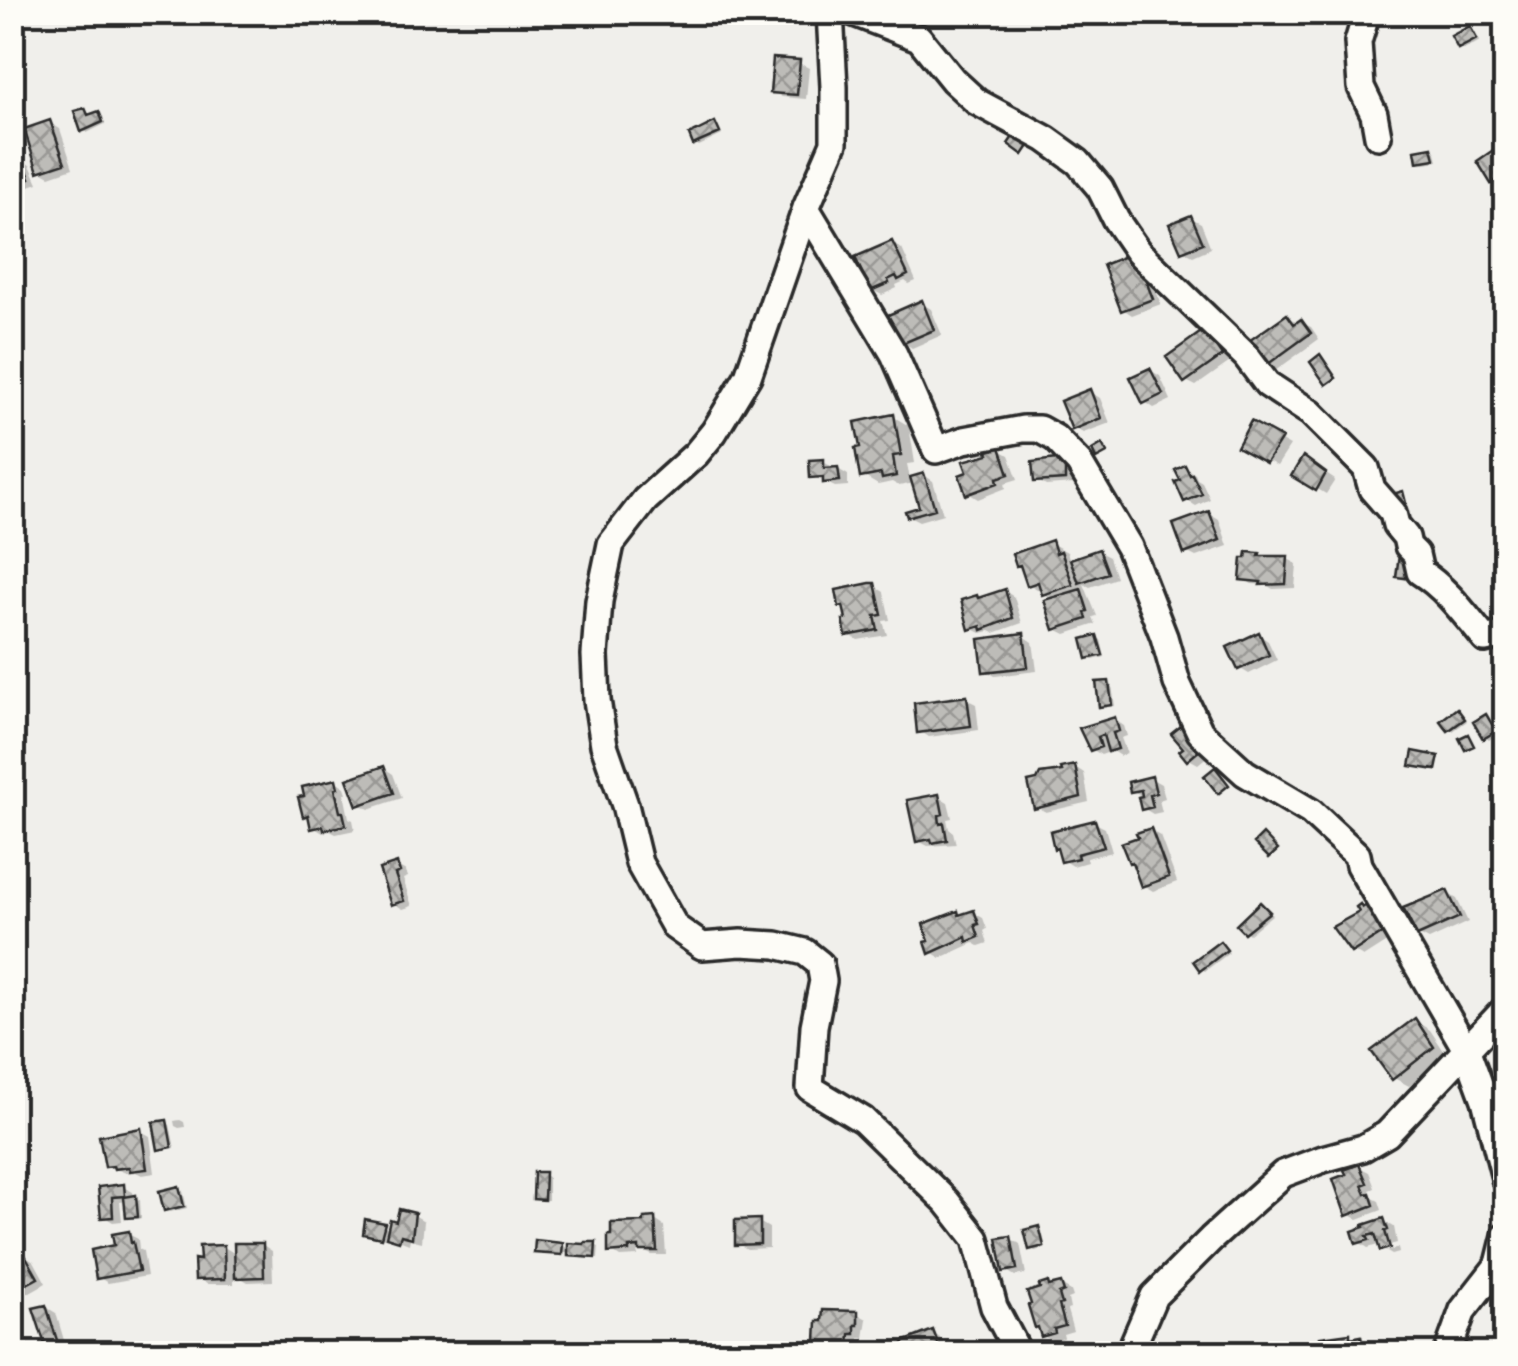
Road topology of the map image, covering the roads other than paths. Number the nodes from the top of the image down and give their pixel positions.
1 (830, 12) edge
2 (852, 12) edge
3 (1366, 12) edge
4 (1378, 136) dead end
5 (806, 208) junction
6 (1506, 634) edge
7 (1506, 1008) edge
8 (1467, 1051) junction
9 (1506, 1182) edge
10 (1506, 1236) edge
11 (1019, 1354) edge
12 (1129, 1354) edge
13 (1448, 1354) edge

1 - 5 street
2 - 6 street
3 - 4 street
5 - 8 street
5 - 11 street
7 - 8 street
8 - 9 street
8 - 12 street
10 - 13 street

